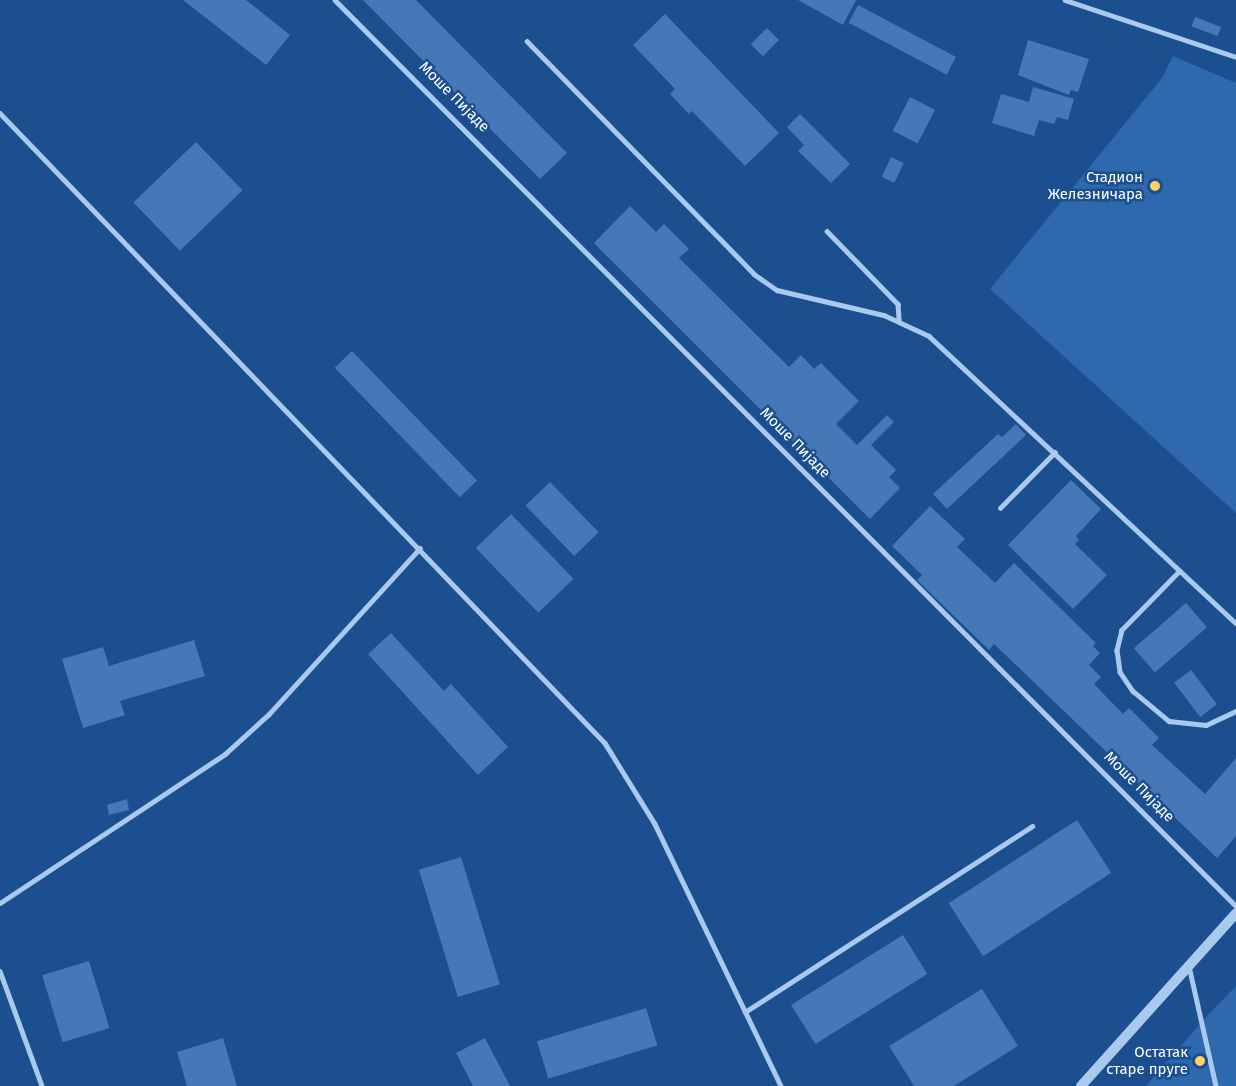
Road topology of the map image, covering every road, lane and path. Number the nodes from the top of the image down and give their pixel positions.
1 (335, 0) edge
2 (1065, 0) edge
3 (527, 41) dead end
4 (1236, 57) edge
5 (0, 113) edge
6 (827, 231) dead end
7 (899, 320) junction
8 (1055, 452) junction
9 (1000, 508) dead end
10 (420, 548) junction
11 (1180, 571) junction
12 (1236, 623) edge
13 (1236, 711) edge
14 (1032, 826) dead end
15 (0, 903) edge
16 (1236, 906) edge
17 (1236, 913) edge
18 (1190, 966) junction
19 (0, 970) edge
20 (745, 1012) junction
21 (42, 1086) edge
22 (781, 1086) edge
23 (1081, 1086) edge
24 (1216, 1086) edge

1 - 16 lane, Моше Пијаде
2 - 4 lane
3 - 7 lane
5 - 10 lane
6 - 7 lane
7 - 8 lane
8 - 9 lane
8 - 11 lane
10 - 15 lane
10 - 20 lane
11 - 12 lane
11 - 13 lane
14 - 20 lane
17 - 18 street
18 - 23 street
18 - 24 lane
19 - 21 lane
20 - 22 lane

